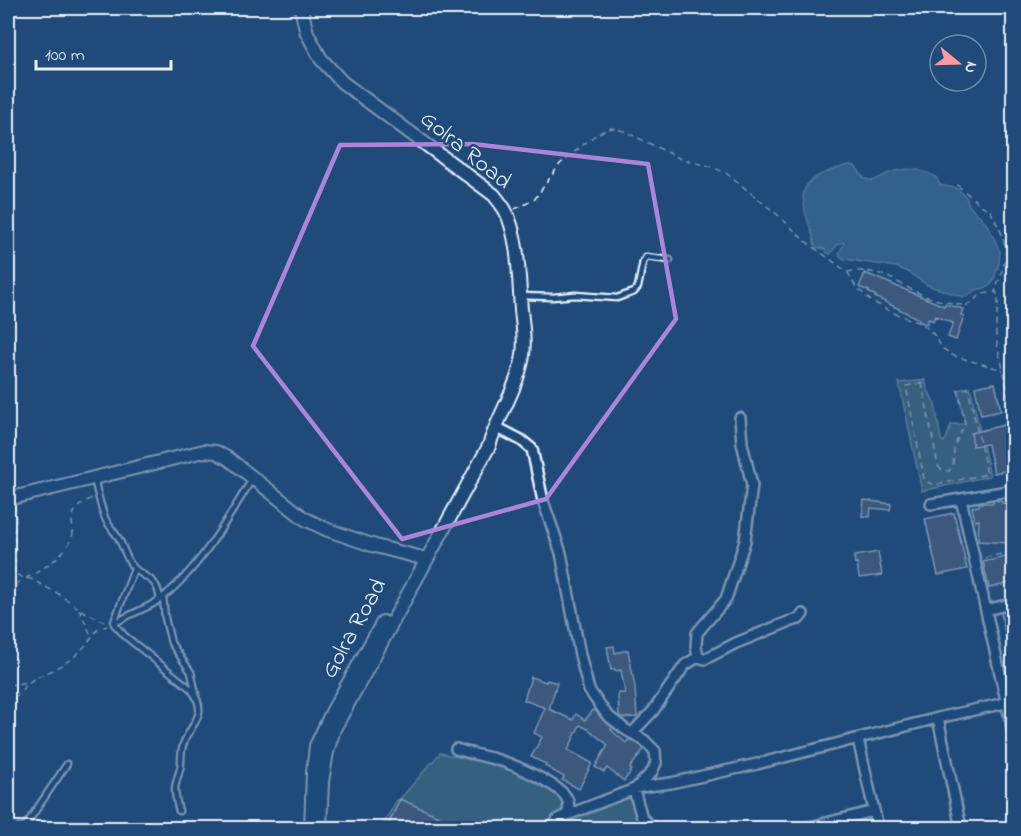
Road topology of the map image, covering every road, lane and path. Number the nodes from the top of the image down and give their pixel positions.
1 (301, 8) edge
2 (957, 185) dead end
3 (506, 213) junction
4 (670, 260) dead end
5 (846, 272) junction
6 (996, 292) junction
7 (520, 296) junction
8 (1003, 370) junction
9 (740, 418) dead end
10 (1014, 428) edge
11 (494, 429) junction
12 (987, 474) joint
13 (94, 477) junction
14 (253, 478) junction
15 (1014, 490) edge
16 (99, 496) junction
17 (11, 498) edge
18 (962, 499) junction
19 (931, 504) dead end
20 (1014, 551) edge
21 (423, 558) junction
22 (975, 560) junction
23 (134, 569) junction
24 (8, 570) edge
25 (13, 573) junction
26 (21, 577) junction
27 (27, 578) junction
28 (162, 598) junction
29 (1014, 603) edge
30 (8, 606) edge
31 (79, 608) junction
32 (986, 610) junction
33 (803, 614) dead end
34 (114, 624) junction
35 (92, 636) junction
36 (698, 657) junction
37 (30, 682) junction
38 (8, 685) edge
39 (197, 696) junction
40 (1010, 703) edge
41 (8, 706) edge
42 (938, 718) junction
43 (632, 733) junction
44 (1014, 736) edge
45 (858, 739) junction
46 (456, 749) dead end
47 (67, 764) dead end
48 (634, 790) junction
49 (179, 811) dead end
50 (874, 811) junction
51 (567, 815) junction
52 (18, 828) edge
53 (311, 828) edge
54 (320, 828) edge
55 (553, 828) edge
56 (653, 828) edge
57 (806, 828) edge
58 (878, 828) edge
59 (961, 828) edge

1 - 3 street, Golra Road
2 - 6 path
3 - 5 path
3 - 7 street, Golra Road
4 - 7 lane
5 - 6 path
5 - 8 path
6 - 8 path
7 - 11 street, Golra Road
8 - 10 path
9 - 36 street
11 - 21 street, Golra Road
11 - 43 street
12 - 12 path
13 - 14 street
13 - 16 lane
13 - 17 street
14 - 21 street
14 - 28 lane
15 - 18 street
16 - 23 lane
16 - 27 path
17 - 25 path
18 - 19 street
18 - 22 street
20 - 22 path
21 - 53 street, Golra Road
21 - 54 street, Golra Road
22 - 32 street
23 - 28 lane
23 - 34 lane
24 - 25 path
25 - 26 path
26 - 27 path
26 - 30 path
27 - 31 path
28 - 34 lane
28 - 39 lane
29 - 32 street
31 - 35 path
31 - 35 path
32 - 40 street
33 - 36 street
34 - 39 lane
35 - 37 path
36 - 43 street
37 - 38 path
37 - 41 path
39 - 49 lane
40 - 42 street
40 - 44 street
42 - 45 street
42 - 59 street
43 - 48 street
45 - 48 street
45 - 50 street
46 - 51 street
47 - 52 lane
48 - 51 street
48 - 56 street
50 - 57 street
50 - 58 street
51 - 55 street

